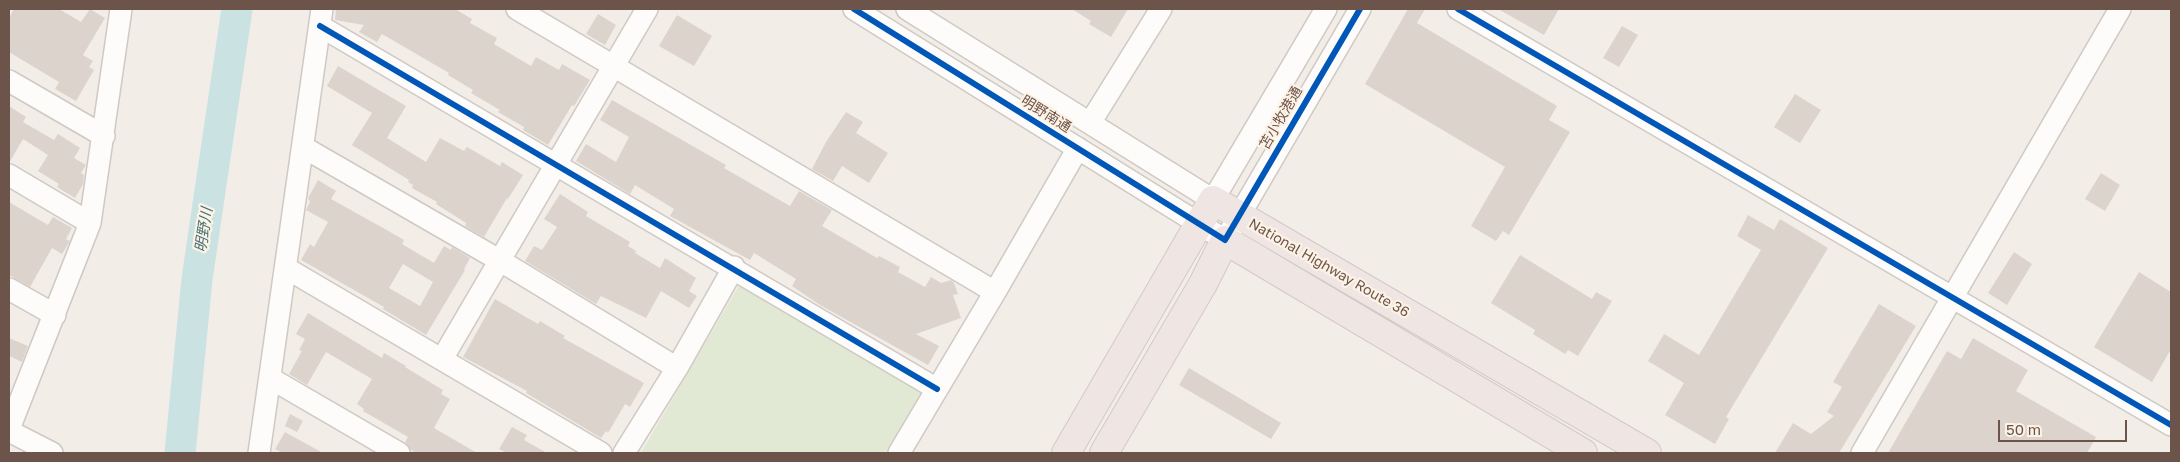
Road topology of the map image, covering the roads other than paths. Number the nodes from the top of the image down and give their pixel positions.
1 (517, 9) edge
2 (647, 9) edge
3 (854, 9) edge
4 (907, 9) edge
5 (1161, 9) edge
6 (1326, 9) edge
7 (1360, 9) edge
8 (1458, 9) edge
9 (2120, 9) edge
10 (118, 11) edge
11 (321, 17) edge
12 (958, 41) junction
13 (614, 65) junction
14 (943, 65) junction
15 (9, 80) edge
16 (1090, 123) junction
17 (104, 136) junction
18 (303, 147) junction
19 (1078, 148) junction
20 (557, 163) junction
21 (9, 175) edge
22 (1213, 200) junction
23 (1239, 215) junction
24 (90, 223) junction
25 (1199, 224) junction
26 (1225, 240) junction
27 (499, 260) junction
28 (734, 267) junction
29 (286, 268) junction
30 (9, 288) edge
31 (996, 292) junction
32 (1954, 297) junction
33 (55, 315) junction
34 (442, 360) junction
35 (677, 368) junction
36 (270, 378) junction
37 (937, 388) junction
38 (2171, 425) edge
39 (9, 430) edge
40 (52, 453) edge
41 (259, 453) edge
42 (398, 453) edge
43 (601, 453) edge
44 (624, 453) edge
45 (899, 453) edge
46 (1066, 453) edge
47 (1104, 453) edge
48 (1583, 453) edge
49 (1646, 453) edge
50 (1862, 453) edge

1 - 13 street
2 - 13 street
3 - 14 street, 明野南通
4 - 12 street, 明野南通
5 - 16 street
6 - 22 street, 苫小牧港通
7 - 23 street, 苫小牧港通
8 - 32 street
9 - 32 street
10 - 17 street
11 - 18 street
11 - 20 street
12 - 14 street
12 - 16 street, 明野南通
13 - 20 street
13 - 31 street
14 - 19 street, 明野南通
15 - 17 street
16 - 22 street, 明野南通
17 - 24 street
18 - 27 street
18 - 29 street
19 - 25 street, 明野南通
19 - 31 street
20 - 27 street
20 - 28 street
21 - 24 street
22 - 23 highway, National Highway Route 36
22 - 25 highway
23 - 26 street, 苫小牧港通
23 - 49 highway, National Highway Route 36
24 - 33 street
25 - 26 street, 明野南通
25 - 46 highway
26 - 47 highway
26 - 48 highway, National Highway Route 36
27 - 34 street
27 - 35 street
28 - 35 street
28 - 37 street
29 - 34 street
29 - 36 street
30 - 33 street
31 - 37 street
32 - 38 street
32 - 50 street
33 - 39 street
34 - 43 street
35 - 44 street
36 - 41 street
36 - 42 street
37 - 45 street
39 - 40 street

